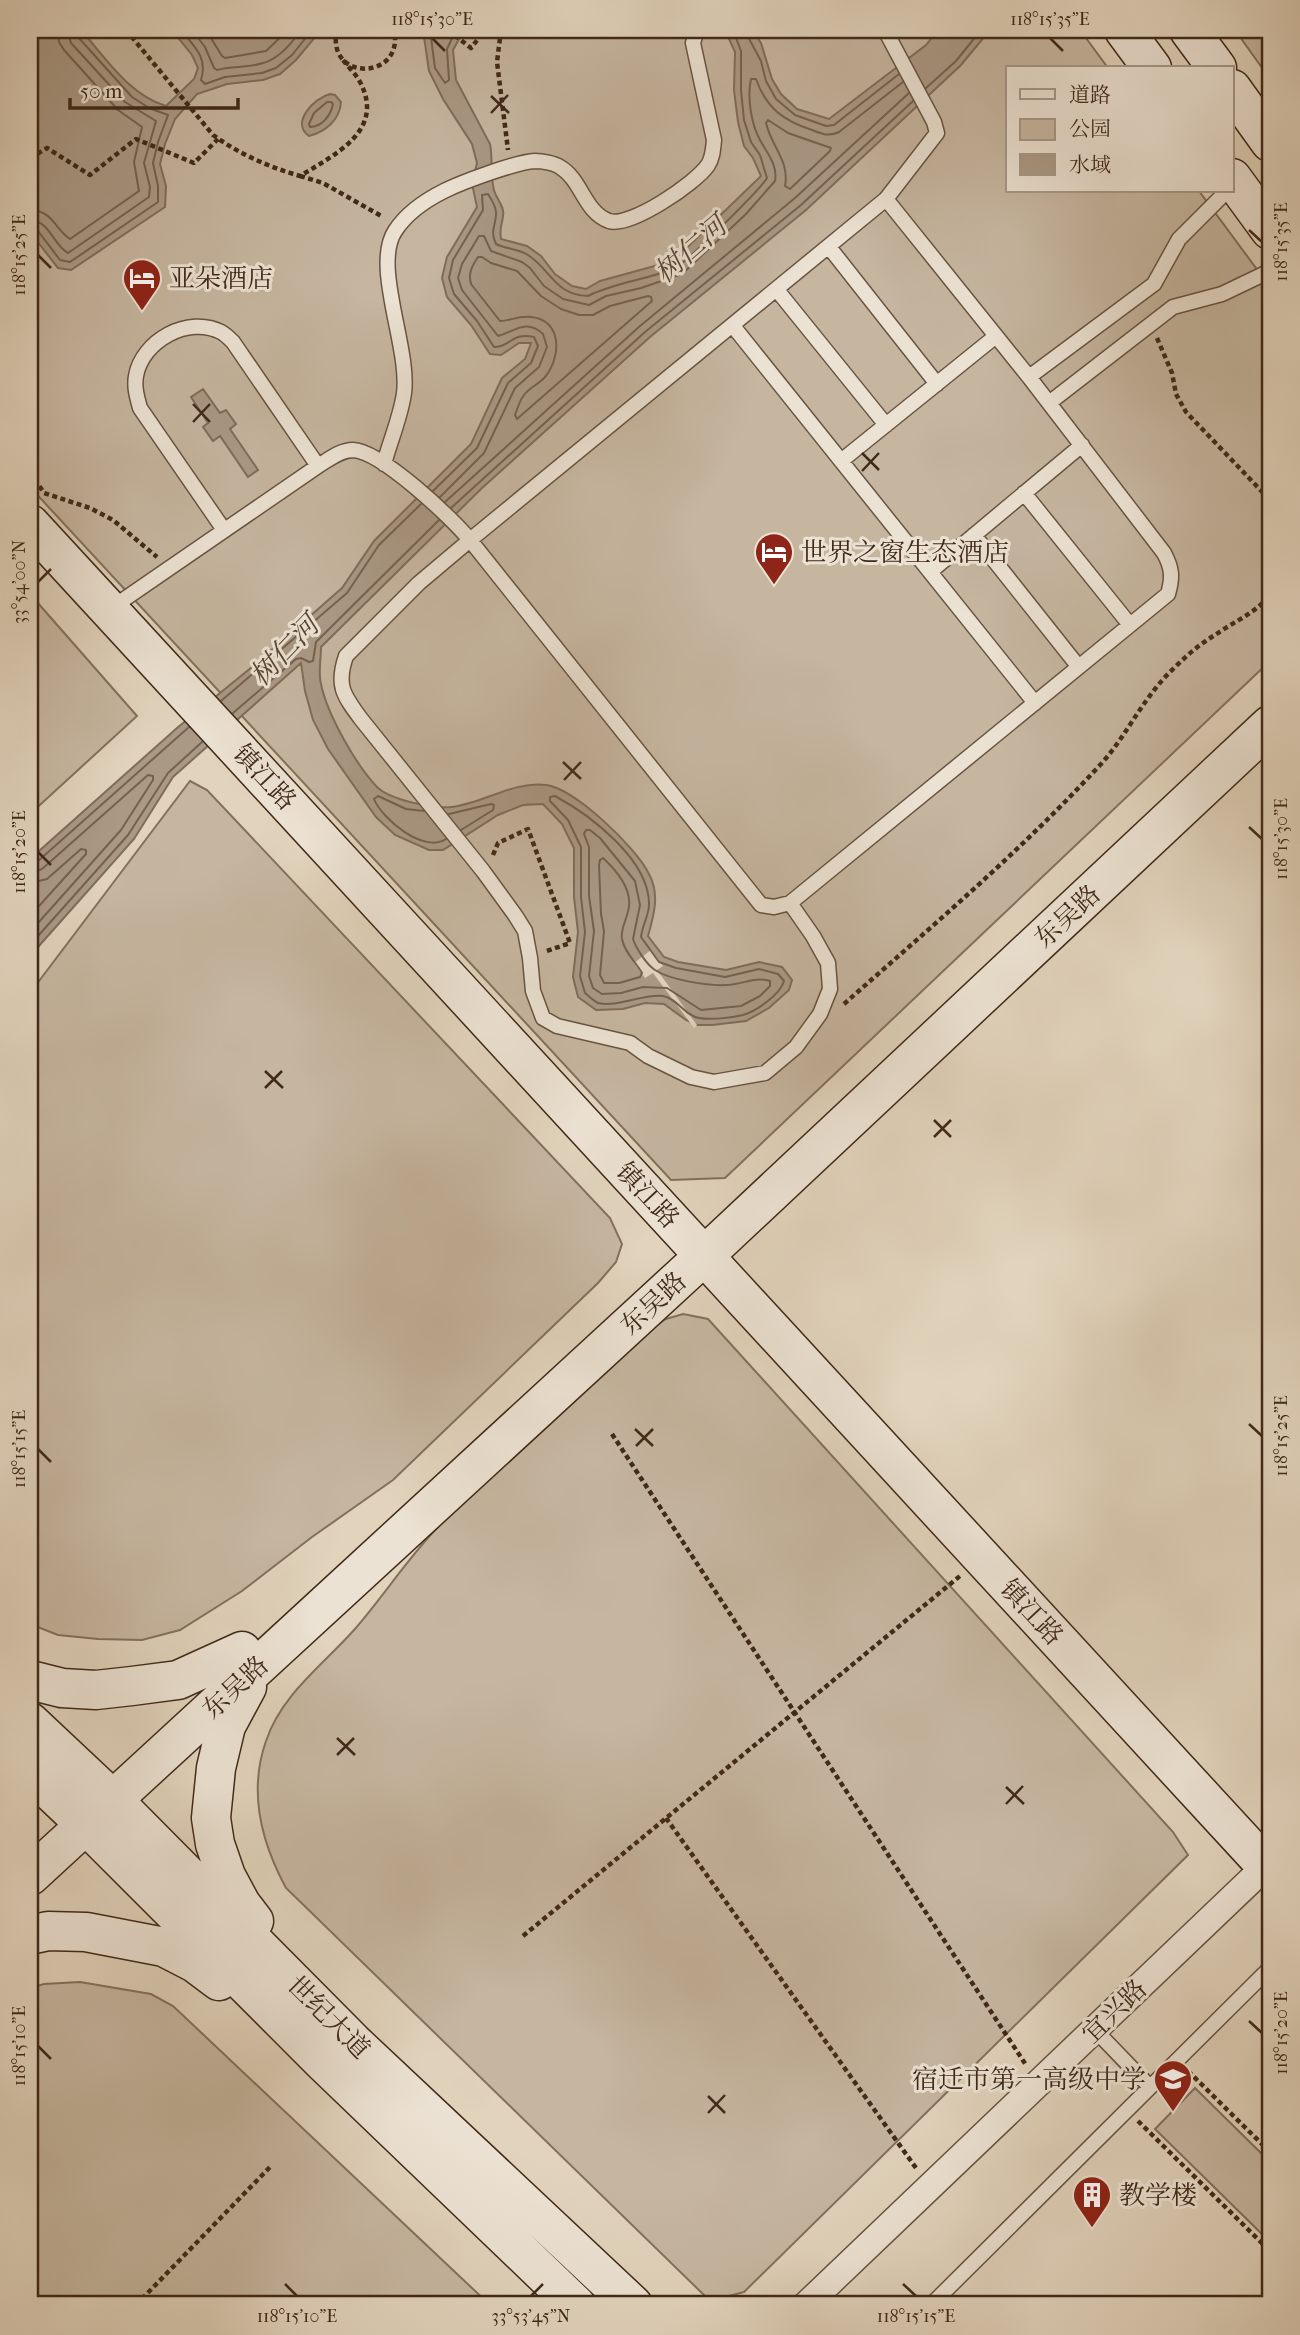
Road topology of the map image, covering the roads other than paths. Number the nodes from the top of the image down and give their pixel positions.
1 (697, 30) edge
2 (1124, 30) edge
3 (1189, 30) edge
4 (887, 33) edge
5 (1151, 66) edge
6 (1216, 66) edge
7 (1234, 92) edge
8 (1270, 142) edge
9 (1234, 188) edge
10 (1223, 192) edge
11 (886, 200) junction
12 (1270, 230) edge
13 (829, 247) junction
14 (1270, 271) edge
15 (777, 290) junction
16 (733, 326) junction
17 (996, 336) junction
18 (1029, 377) junction
19 (937, 384) junction
20 (1049, 402) junction
21 (886, 425) junction
22 (1082, 445) junction
23 (841, 461) junction
24 (384, 464) junction
25 (318, 466) junction
26 (1024, 493) junction
27 (30, 524) edge
28 (224, 530) junction
29 (974, 535) junction
30 (470, 540) junction
31 (930, 572) junction
32 (109, 610) junction
33 (1130, 625) junction
34 (1078, 666) junction
35 (1270, 702) edge
36 (1035, 703) junction
37 (1270, 725) edge
38 (790, 903) junction
39 (696, 1248) junction
40 (250, 1659) junction
41 (30, 1680) edge
42 (30, 1723) edge
43 (30, 1772) edge
44 (92, 1805) junction
45 (30, 1849) edge
46 (1268, 1864) edge
47 (30, 1876) edge
48 (30, 1935) edge
49 (1270, 1968) edge
50 (1094, 2030) junction
51 (338, 2052) junction
52 (1150, 2087) junction
53 (576, 2305) edge
54 (632, 2305) edge
55 (806, 2305) edge
56 (931, 2305) edge

1 - 24 lane
2 - 5 street
3 - 6 street
4 - 11 lane
7 - 8 street
9 - 12 street
10 - 18 lane
11 - 13 lane
11 - 17 lane
13 - 15 lane
13 - 19 lane
14 - 20 lane
15 - 16 lane
15 - 21 lane
16 - 23 lane
16 - 30 lane
17 - 18 lane
17 - 19 lane
18 - 20 lane
19 - 21 lane
20 - 22 lane
21 - 23 lane
22 - 26 lane
22 - 33 lane
23 - 31 lane
24 - 25 lane
24 - 30 lane
25 - 28 lane
25 - 28 lane
26 - 29 lane
26 - 33 lane
27 - 32 street, 镇江路
28 - 32 lane
29 - 31 lane
29 - 34 lane
30 - 38 lane
30 - 38 lane
31 - 36 lane
32 - 39 street, 镇江路
33 - 34 lane
34 - 36 lane
35 - 39 street, 东吴路
36 - 38 lane
37 - 39 street, 东吴路
39 - 40 street, 东吴路
39 - 46 street, 镇江路
40 - 41 street
40 - 44 street, 东吴路
40 - 51 street
42 - 44 street, 世纪大道
43 - 44 street, 世纪大道
44 - 45 street, 东吴路
44 - 47 street, 东吴路
44 - 51 street, 世纪大道
46 - 50 street, 宜兴路
48 - 51 street
49 - 52 lane
50 - 52 lane
50 - 55 street, 宜兴路
51 - 53 street, 世纪大道
51 - 54 street, 世纪大道
52 - 56 lane

